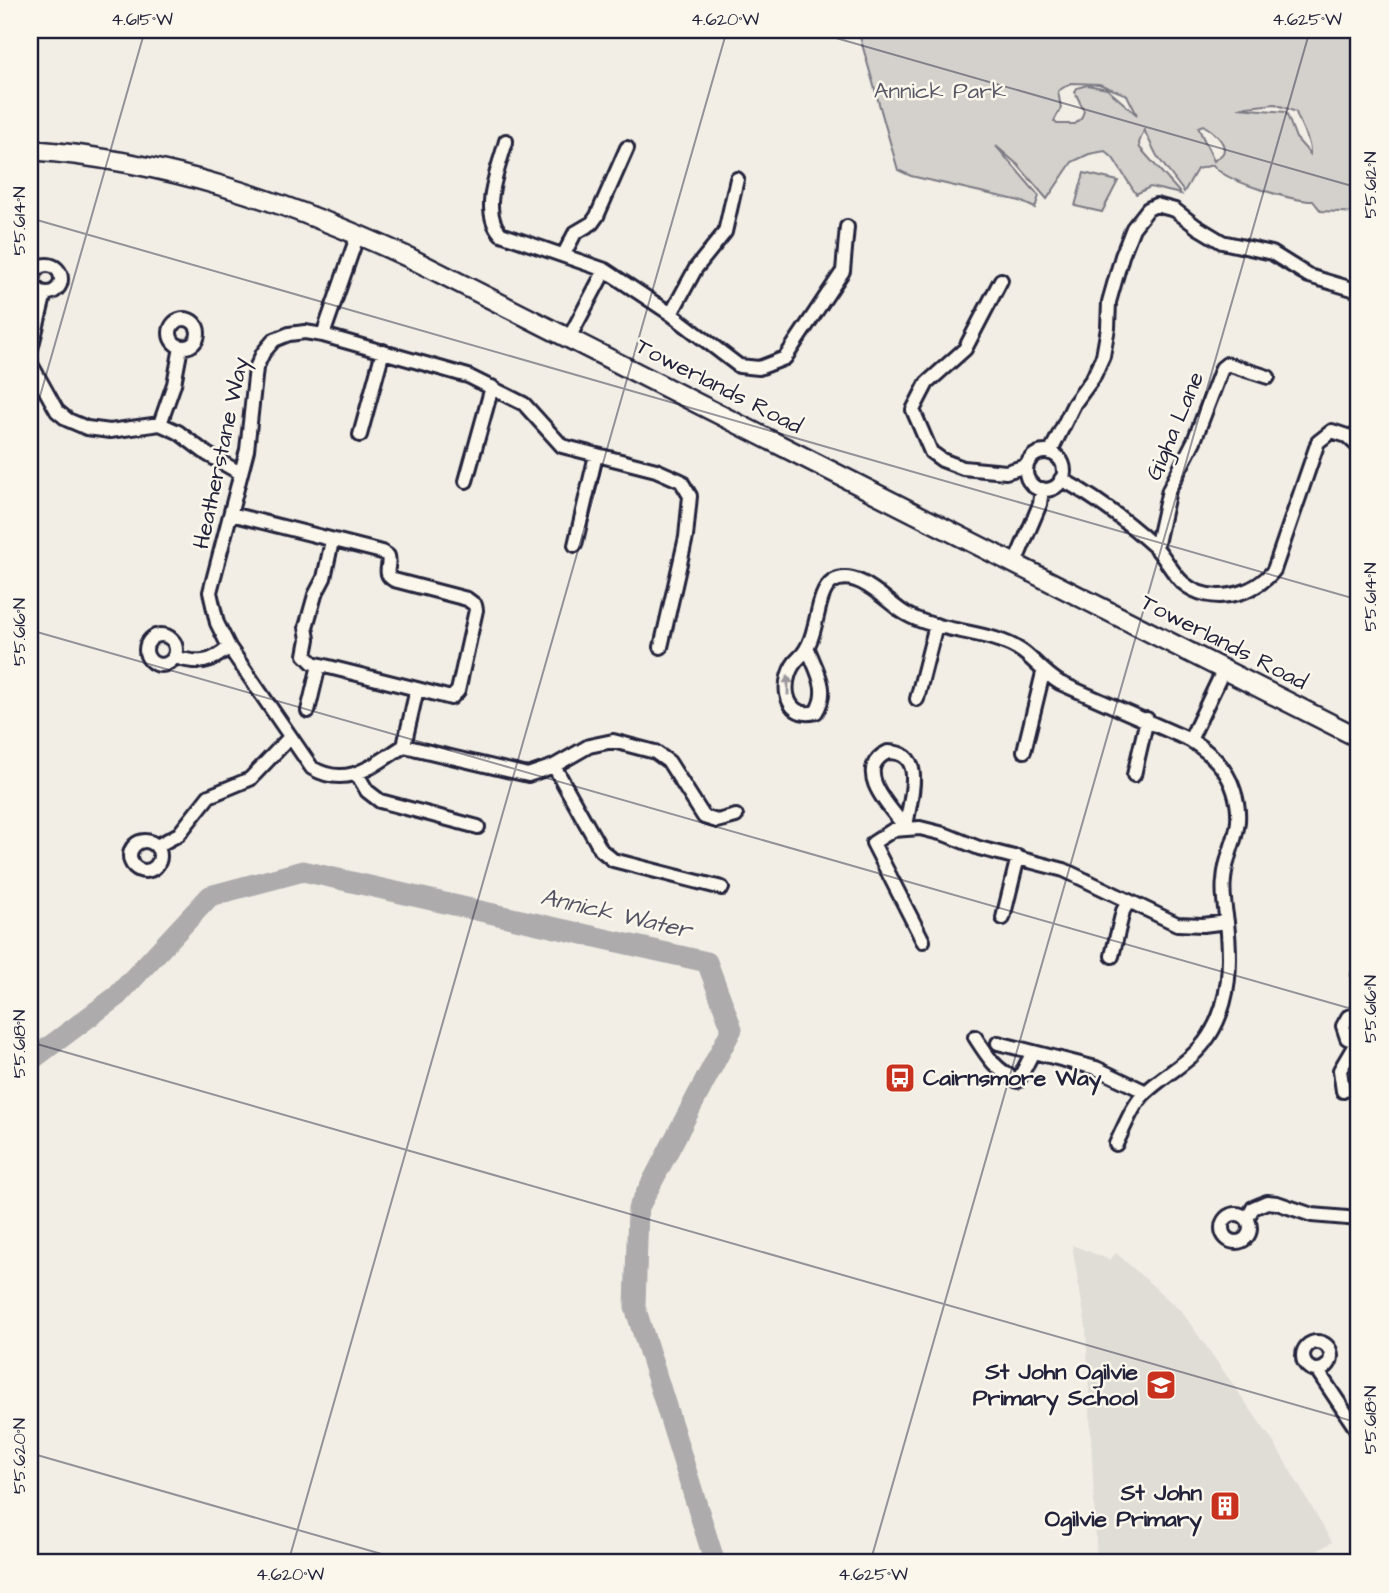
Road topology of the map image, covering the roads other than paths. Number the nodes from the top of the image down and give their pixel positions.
1 (506, 141) dead end
2 (627, 148) dead end
3 (30, 150) edge
4 (737, 178) dead end
5 (847, 228) dead end
6 (358, 234) junction
7 (564, 254) junction
8 (605, 270) junction
9 (1001, 280) dead end
10 (1359, 291) edge
11 (46, 293) dead end
12 (671, 314) junction
13 (323, 335) junction
14 (569, 338) junction
15 (181, 347) dead end
16 (383, 351) junction
17 (1268, 377) dead end
18 (492, 387) junction
19 (160, 424) junction
20 (360, 435) dead end
21 (1359, 447) edge
22 (1050, 453) junction
23 (596, 454) junction
24 (1026, 466) junction
25 (240, 473) junction
26 (1061, 479) junction
27 (466, 481) dead end
28 (1042, 489) junction
29 (231, 514) junction
30 (332, 541) junction
31 (575, 545) dead end
32 (1156, 548) junction
33 (1015, 563) junction
34 (936, 625) junction
35 (229, 647) junction
36 (662, 647) dead end
37 (808, 649) junction
38 (175, 657) dead end
39 (314, 662) junction
40 (1224, 669) junction
41 (1043, 673) junction
42 (417, 689) junction
43 (917, 699) dead end
44 (308, 711) dead end
45 (1147, 719) junction
46 (289, 737) junction
47 (1359, 738) edge
48 (1190, 740) junction
49 (404, 746) junction
50 (1024, 751) dead end
51 (554, 766) junction
52 (357, 774) junction
53 (1134, 775) dead end
54 (736, 816) dead end
55 (478, 827) dead end
56 (905, 828) junction
57 (157, 846) dead end
58 (1018, 857) junction
59 (722, 888) dead end
60 (1128, 902) junction
61 (1003, 918) dead end
62 (1227, 922) junction
63 (923, 941) dead end
64 (1112, 956) dead end
65 (1359, 975) edge
66 (1359, 1014) edge
67 (975, 1037) dead end
68 (1357, 1042) edge
69 (998, 1043) dead end
70 (1034, 1052) junction
71 (1343, 1091) dead end
72 (1146, 1092) junction
73 (1116, 1143) dead end
74 (1247, 1219) dead end
75 (1359, 1219) edge
76 (1317, 1370) dead end
77 (1359, 1433) edge

1 - 7 street
2 - 7 street
3 - 6 street, Towerlands Road
4 - 12 street
5 - 12 street
6 - 13 street
6 - 14 street, Towerlands Road
7 - 8 street
8 - 12 street
8 - 14 street
9 - 24 street
10 - 22 street
11 - 19 street
13 - 16 street, Heatherstane Way
13 - 25 street, Heatherstane Way
14 - 33 street, Towerlands Road
15 - 19 street
16 - 18 street, Heatherstane Way
16 - 20 street
17 - 32 street, Gigha Lane
18 - 23 street, Heatherstane Way
18 - 27 street
19 - 25 street
21 - 32 street
22 - 24 street
22 - 26 street
23 - 31 street
23 - 36 street, Heatherstane Way
24 - 28 street
25 - 29 street, Heatherstane Way
26 - 28 street
26 - 32 street
28 - 33 street
29 - 30 street
29 - 35 street, Heatherstane Way
30 - 39 street
30 - 42 street
33 - 40 street, Towerlands Road
34 - 37 street
34 - 41 street
34 - 43 street
35 - 38 street
35 - 46 street, Heatherstane Way
37 -> 37 street
39 - 42 street
39 - 44 street
40 - 47 street, Towerlands Road
40 - 48 street
41 - 45 street
41 - 50 street
42 - 49 street
45 - 48 street
45 - 53 street
46 - 52 street, Heatherstane Way
46 - 57 street
48 - 62 street
49 - 51 street
49 - 52 street, Heatherstane Way
51 - 54 street
51 - 59 street
52 - 55 street
56 - 56 street
56 - 58 street
56 - 63 street
58 - 60 street
58 - 61 street
60 - 62 street
60 - 64 street
62 - 72 street
65 - 66 street
66 - 68 street
67 - 70 street
68 - 71 street
69 - 70 street
70 - 72 street
72 - 73 street
74 - 75 street
76 - 77 street

